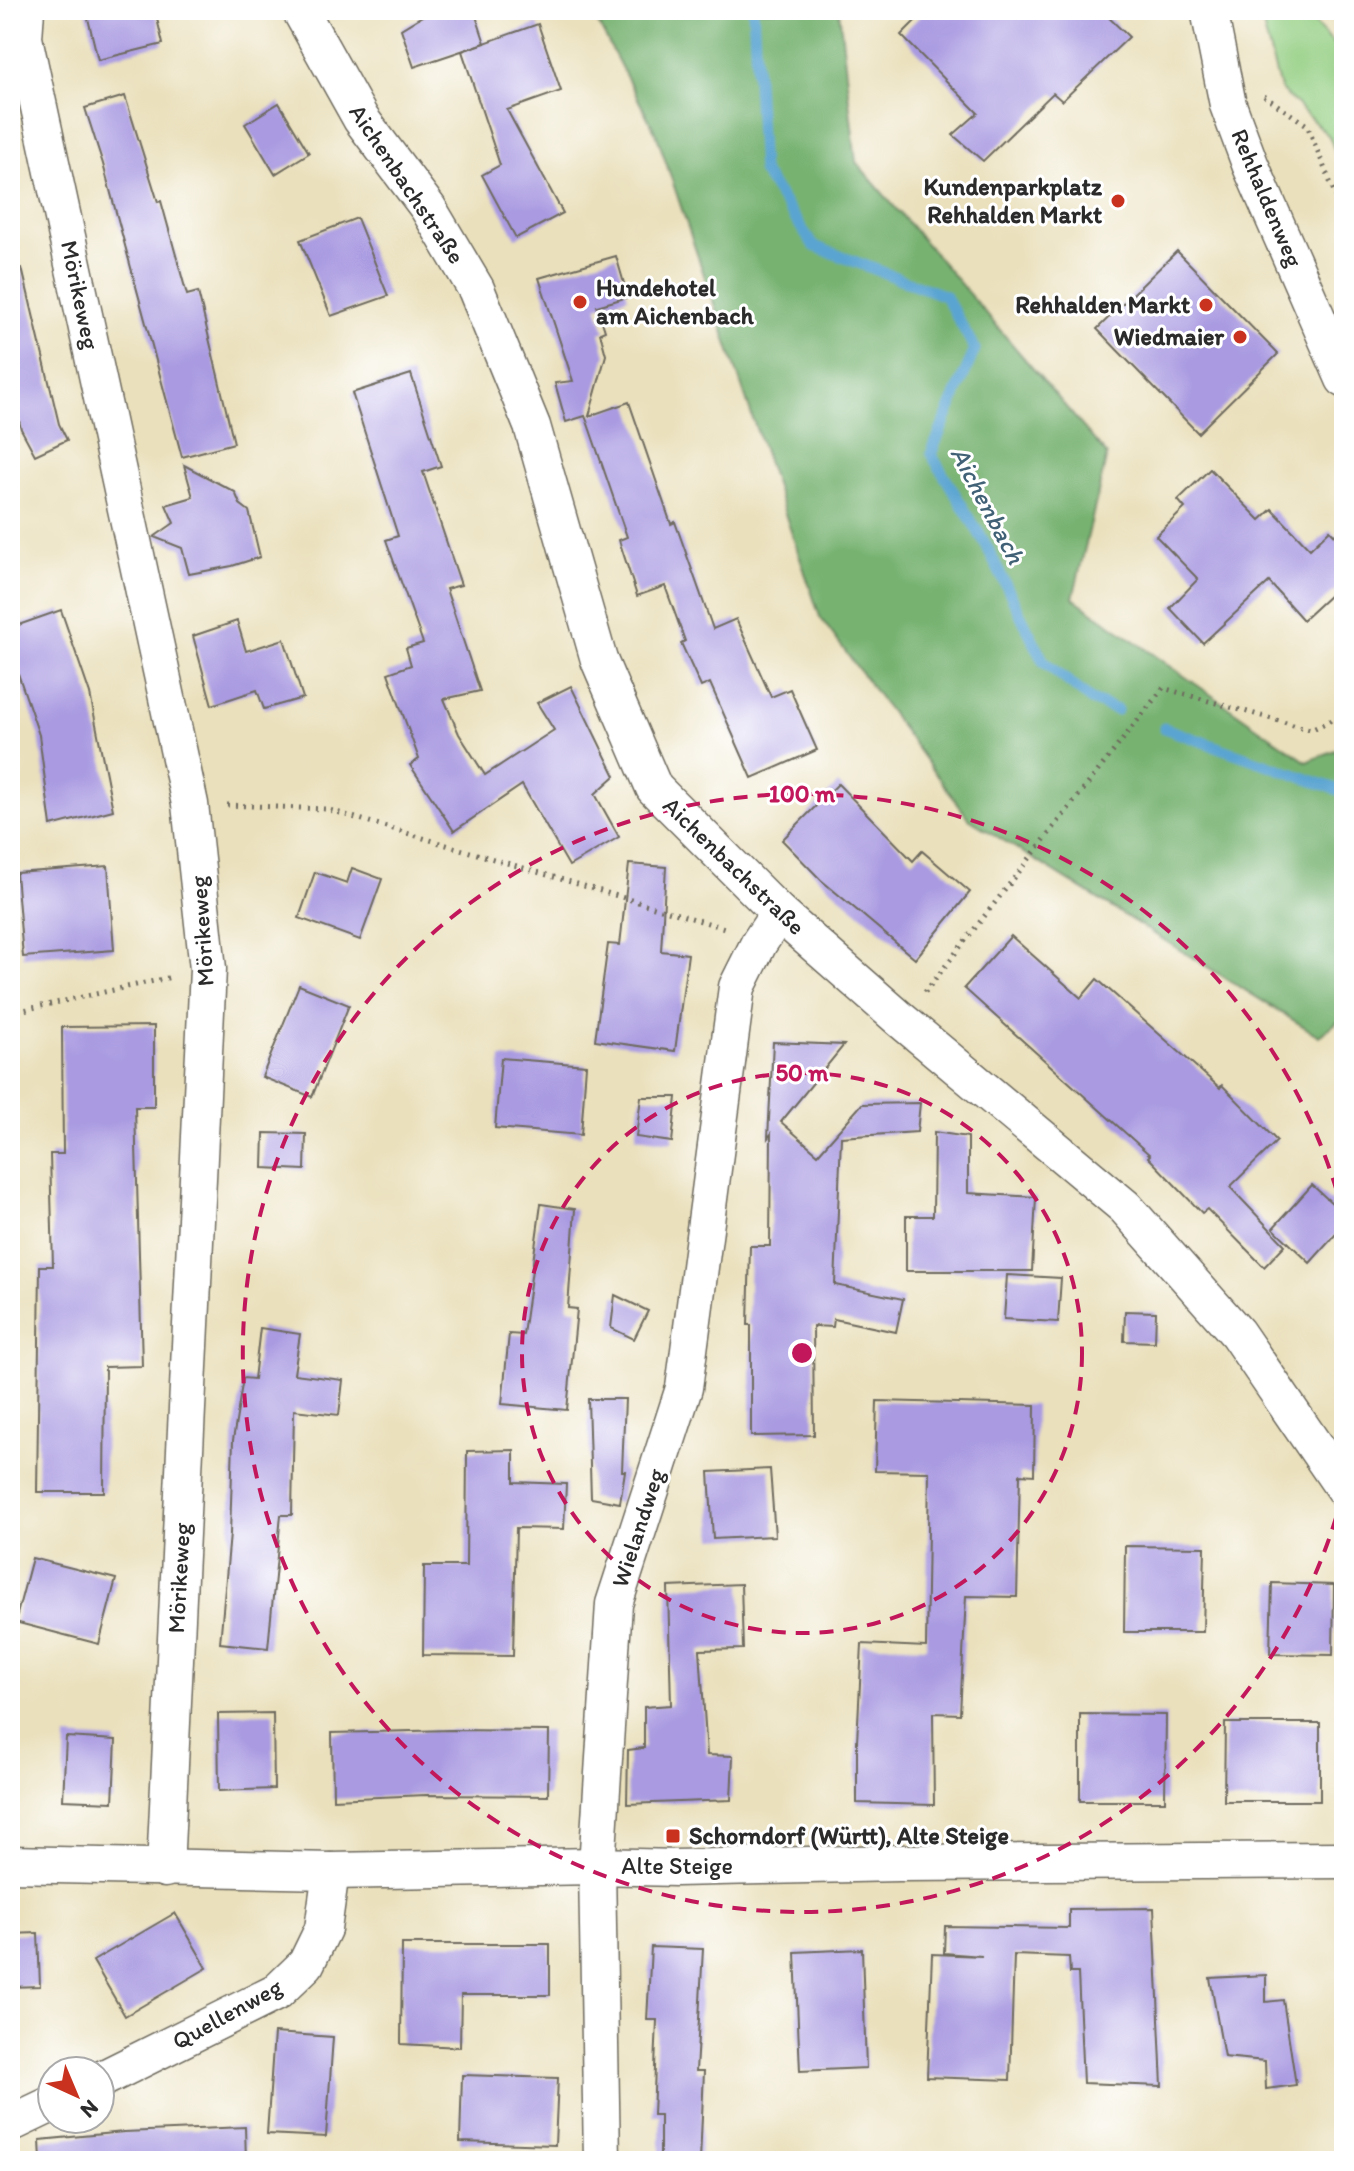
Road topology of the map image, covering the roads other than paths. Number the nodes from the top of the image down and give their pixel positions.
1 (26, 10) edge
2 (300, 10) edge
3 (1209, 10) edge
4 (1344, 379) edge
5 (779, 913) junction
6 (1344, 1489) edge
7 (1344, 1860) edge
8 (10, 1864) edge
9 (597, 1866) junction
10 (165, 1869) junction
11 (331, 1871) junction
12 (116, 2072) edge
13 (36, 2112) edge
14 (10, 2124) edge
15 (602, 2161) edge

1 - 10 street, Mörikeweg
2 - 5 street, Aichenbachstraße
3 - 4 street, Rehhaldenweg
5 - 6 street, Aichenbachstraße
5 - 9 street, Wielandweg
7 - 9 street, Alte Steige
8 - 10 street, Alte Steige
9 - 11 street, Alte Steige
9 - 15 street, Wielandweg
10 - 11 street, Alte Steige
11 - 12 street, Quellenweg
13 - 14 street

